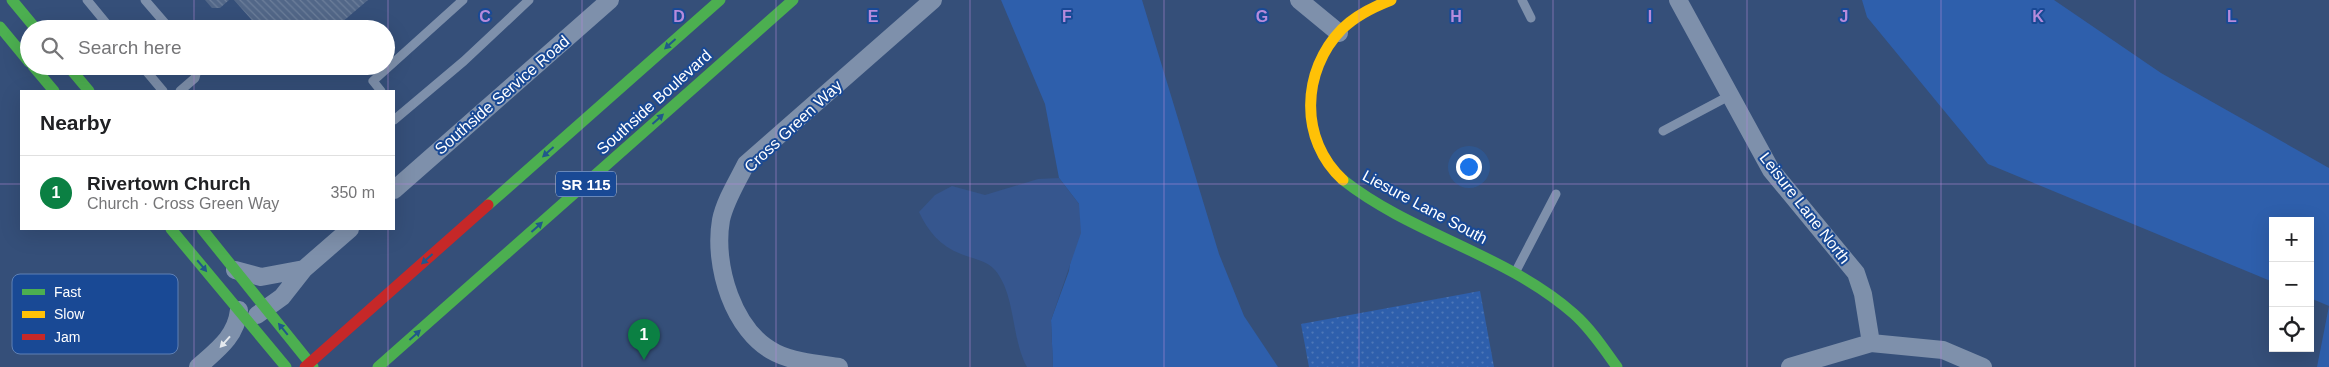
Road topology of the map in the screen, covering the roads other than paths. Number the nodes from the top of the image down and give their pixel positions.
1 (12, 0) edge
2 (87, 0) edge
3 (146, 0) edge
4 (463, 0) edge
5 (528, 0) edge
6 (610, 0) edge
7 (720, 0) edge
8 (793, 0) edge
9 (933, 0) edge
10 (1299, 0) edge
11 (1391, 0) edge
12 (1522, 0) edge
13 (1678, 0) edge
14 (691, 8) dead end
15 (1531, 18) dead end
16 (29, 20) edge
17 (104, 20) edge
18 (163, 20) edge
19 (692, 24) junction
20 (0, 27) edge
21 (1339, 32) junction
22 (20, 51) edge
23 (395, 61) edge
24 (41, 75) edge
25 (76, 75) edge
26 (150, 75) edge
27 (196, 75) edge
28 (380, 75) edge
29 (53, 90) edge
30 (88, 90) edge
31 (162, 90) edge
32 (181, 90) edge
33 (380, 90) edge
34 (1729, 96) junction
35 (397, 118) edge
36 (1662, 131) dead end
37 (395, 189) edge
38 (1556, 194) dead end
39 (172, 230) edge
40 (203, 230) edge
41 (349, 230) edge
42 (235, 270) junction
43 (304, 270) junction
44 (1515, 273) junction
45 (266, 308) junction
46 (244, 316) junction
47 (1871, 343) junction
48 (309, 366) edge
49 (198, 367) edge
50 (286, 367) edge
51 (378, 367) edge
52 (839, 367) edge
53 (1617, 367) edge
54 (1790, 367) edge
55 (1983, 367) edge

1 - 16 main road
2 - 17 lane
3 - 18 lane
4 - 23 lane
5 - 35 lane
6 - 37 street, Southside Service Road
7 - 19 main road, Southside Boulevard / SR 115
51 -> 8 main road, Southside Boulevard / SR 115
9 - 52 street, Cross Green Way
10 - 21 street
11 - 21 main road
12 - 15 lane
13 - 34 street, Leisure Lane North
14 - 19 main road
19 -> 48 main road, Southside Boulevard / SR 115
20 - 22 main road
21 - 44 main road, Liesure Lane South
24 - 29 main road
25 - 30 main road
26 - 31 lane
27 - 32 lane
28 - 33 lane
34 - 36 lane
34 - 47 street, Leisure Lane North
38 - 44 lane
39 -> 46 main road
40 - 42 main road
41 - 43 street
42 - 43 street
42 - 45 main road
43 - 45 street
44 - 53 main road, Liesure Lane South
45 - 46 street
48 -> 45 main road
46 -> 49 street
46 - 50 main road
47 - 54 street
47 - 55 street

